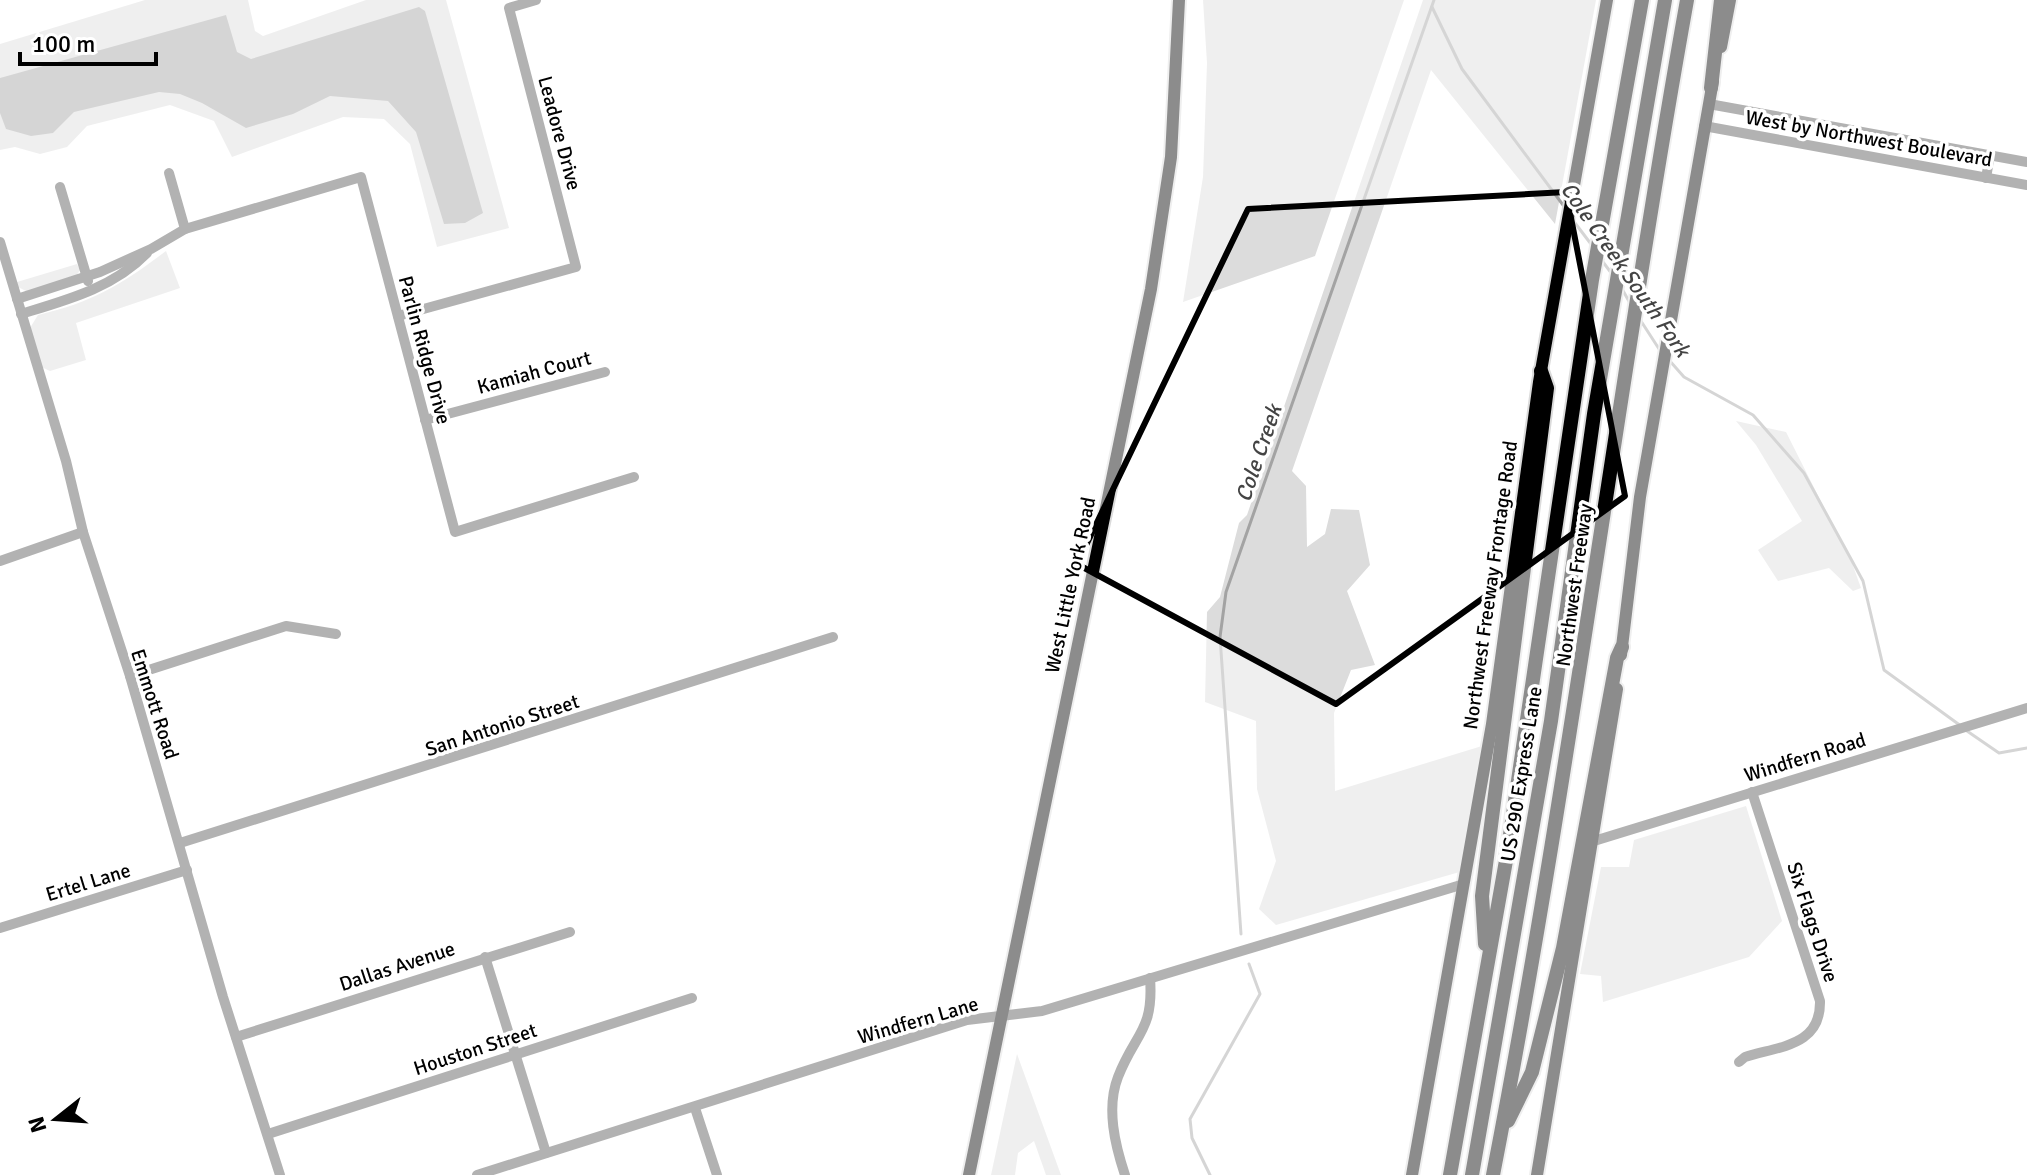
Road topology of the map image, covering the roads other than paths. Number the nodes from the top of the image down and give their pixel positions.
1 (536, 0) edge
2 (1179, 0) edge
3 (1607, 0) edge
4 (1642, 0) edge
5 (1665, 0) edge
6 (1687, 0) edge
7 (1721, 0) edge
8 (1730, 0) edge
9 (1711, 88) junction
10 (1709, 104) junction
11 (1704, 126) junction
12 (1851, 130) junction
13 (1847, 153) junction
14 (1990, 155) junction
15 (2027, 162) edge
16 (169, 173) dead end
17 (1986, 178) junction
18 (2027, 185) edge
19 (60, 187) dead end
20 (185, 229) junction
21 (0, 242) edge
22 (151, 249) junction
23 (86, 277) junction
24 (93, 290) junction
25 (17, 299) junction
26 (21, 314) junction
27 (398, 316) junction
28 (1541, 371) junction
29 (605, 372) dead end
30 (425, 420) junction
31 (634, 477) dead end
32 (83, 532) junction
33 (0, 561) edge
34 (336, 634) dead end
35 (833, 637) dead end
36 (1622, 647) junction
37 (130, 676) junction
38 (2027, 708) edge
39 (1752, 792) junction
40 (1594, 841) junction
41 (180, 843) junction
42 (187, 870) junction
43 (1464, 884) junction
44 (0, 928) edge
45 (570, 932) dead end
46 (485, 957) junction
47 (1487, 964) junction
48 (1150, 978) junction
49 (692, 998) dead end
50 (1002, 1017) junction
51 (236, 1037) junction
52 (514, 1056) junction
53 (1739, 1062) dead end
54 (695, 1108) junction
55 (268, 1134) junction
56 (1501, 1135) junction
57 (546, 1153) junction
58 (280, 1175) edge
59 (477, 1175) edge
60 (717, 1175) edge
61 (969, 1175) edge
62 (1125, 1175) edge
63 (1412, 1175) edge
64 (1450, 1175) edge
65 (1472, 1175) edge
66 (1493, 1175) edge
67 (1537, 1175) edge

1 - 27 street, Leadore Drive
2 - 50 main road, West Little York Road
3 - 28 main road, Northwest Freeway Frontage Road
4 - 47 highway, Northwest Freeway
5 - 65 highway, US 290 Express Lane
6 - 56 highway, Northwest Freeway
7 - 9 highway
8 - 9 main road
9 - 10 main road
10 - 11 main road
10 - 12 street, West by Northwest Boulevard
11 - 13 street, West by Northwest Boulevard
11 - 36 main road
12 - 13 street
12 - 14 street, West by Northwest Boulevard
13 - 17 street, West by Northwest Boulevard
14 - 15 street, West by Northwest Boulevard
14 - 17 street
16 - 20 street
17 - 18 street, West by Northwest Boulevard
19 - 23 street
20 - 22 street
20 - 27 street, Parlin Ridge Drive
21 - 25 street, Emmott Road
22 - 23 street
22 - 24 street
23 - 24 street
23 - 25 street
24 - 26 street
25 - 26 street, Emmott Road
26 - 32 street, Emmott Road
27 - 30 street, Parlin Ridge Drive
28 - 43 main road, Northwest Freeway Frontage Road
28 - 47 highway
29 - 30 street, Kamiah Court
30 - 31 street, Parlin Ridge Drive
32 - 33 street
32 - 37 street, Emmott Road
34 - 37 street
35 - 41 street, San Antonio Street
36 - 40 main road
36 - 56 highway
37 - 41 street, Emmott Road
38 - 39 street, Windfern Road
39 - 40 street, Windfern Road
39 - 53 street, Six Flags Drive
40 - 67 main road
41 - 42 street, Emmott Road
42 - 44 street, Ertel Lane
42 - 51 street, Emmott Road
43 - 48 street, Windfern Lane
43 - 63 main road, Northwest Freeway Frontage Road
45 - 46 street, Dallas Avenue
46 - 51 street, Dallas Avenue
46 - 52 street
47 - 64 highway, Northwest Freeway
48 - 50 street, Windfern Lane
48 - 62 street
49 - 52 street, Houston Street
50 - 54 street, Windfern Lane
50 - 61 main road, West Little York Road
51 - 55 street, Emmott Road
52 - 55 street, Houston Street
52 - 57 street
54 - 57 street, Windfern Lane
54 - 60 street
55 - 58 street, Emmott Road
56 - 66 highway, Northwest Freeway
57 - 59 street, Windfern Lane

